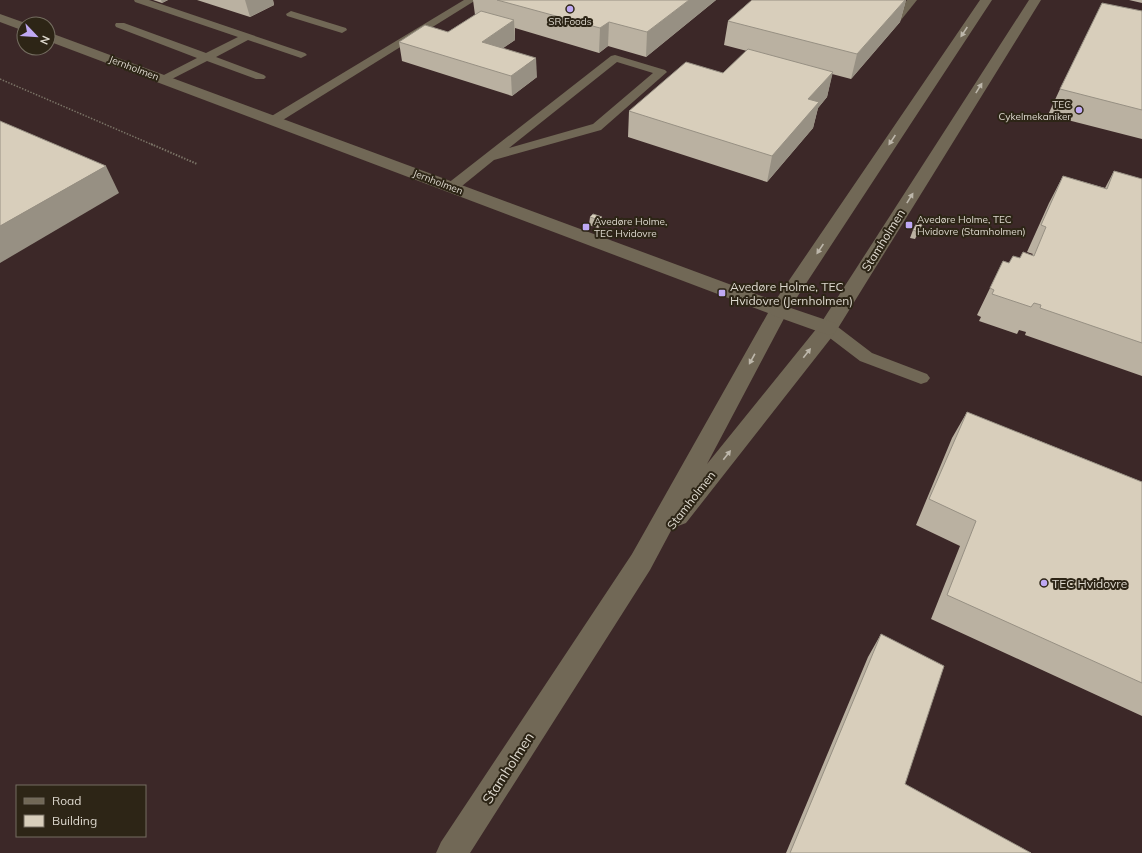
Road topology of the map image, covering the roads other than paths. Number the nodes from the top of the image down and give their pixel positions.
1 (139, 0) edge
2 (471, 0) edge
3 (912, 0) edge
4 (986, 0) edge
5 (1035, 0) edge
6 (291, 14) dead end
7 (0, 18) edge
8 (897, 18) edge
9 (16, 24) edge
10 (120, 25) dead end
11 (342, 30) dead end
12 (248, 36) junction
13 (56, 39) edge
14 (301, 55) dead end
15 (207, 57) junction
16 (260, 77) dead end
17 (164, 79) junction
18 (274, 120) junction
19 (488, 158) junction
20 (452, 187) junction
21 (779, 310) junction
22 (828, 328) junction
23 (921, 378) dead end
24 (641, 562) junction
25 (452, 853) edge

1 - 12 lane
2 - 18 lane
3 - 8 lane
4 -> 21 street, Stamholmen
22 -> 5 street, Stamholmen
6 - 11 lane
7 - 9 street
10 - 15 lane
12 - 14 lane
12 - 15 lane
13 - 17 street, Jernholmen
15 - 16 lane
15 - 17 lane
17 - 18 street, Jernholmen
18 - 20 street, Jernholmen
19 - 19 lane
19 - 20 lane
20 - 21 street, Jernholmen
21 - 22 street, Jernholmen
21 -> 24 street, Stamholmen
22 - 23 lane
24 -> 22 street, Stamholmen
24 - 25 street, Stamholmen

